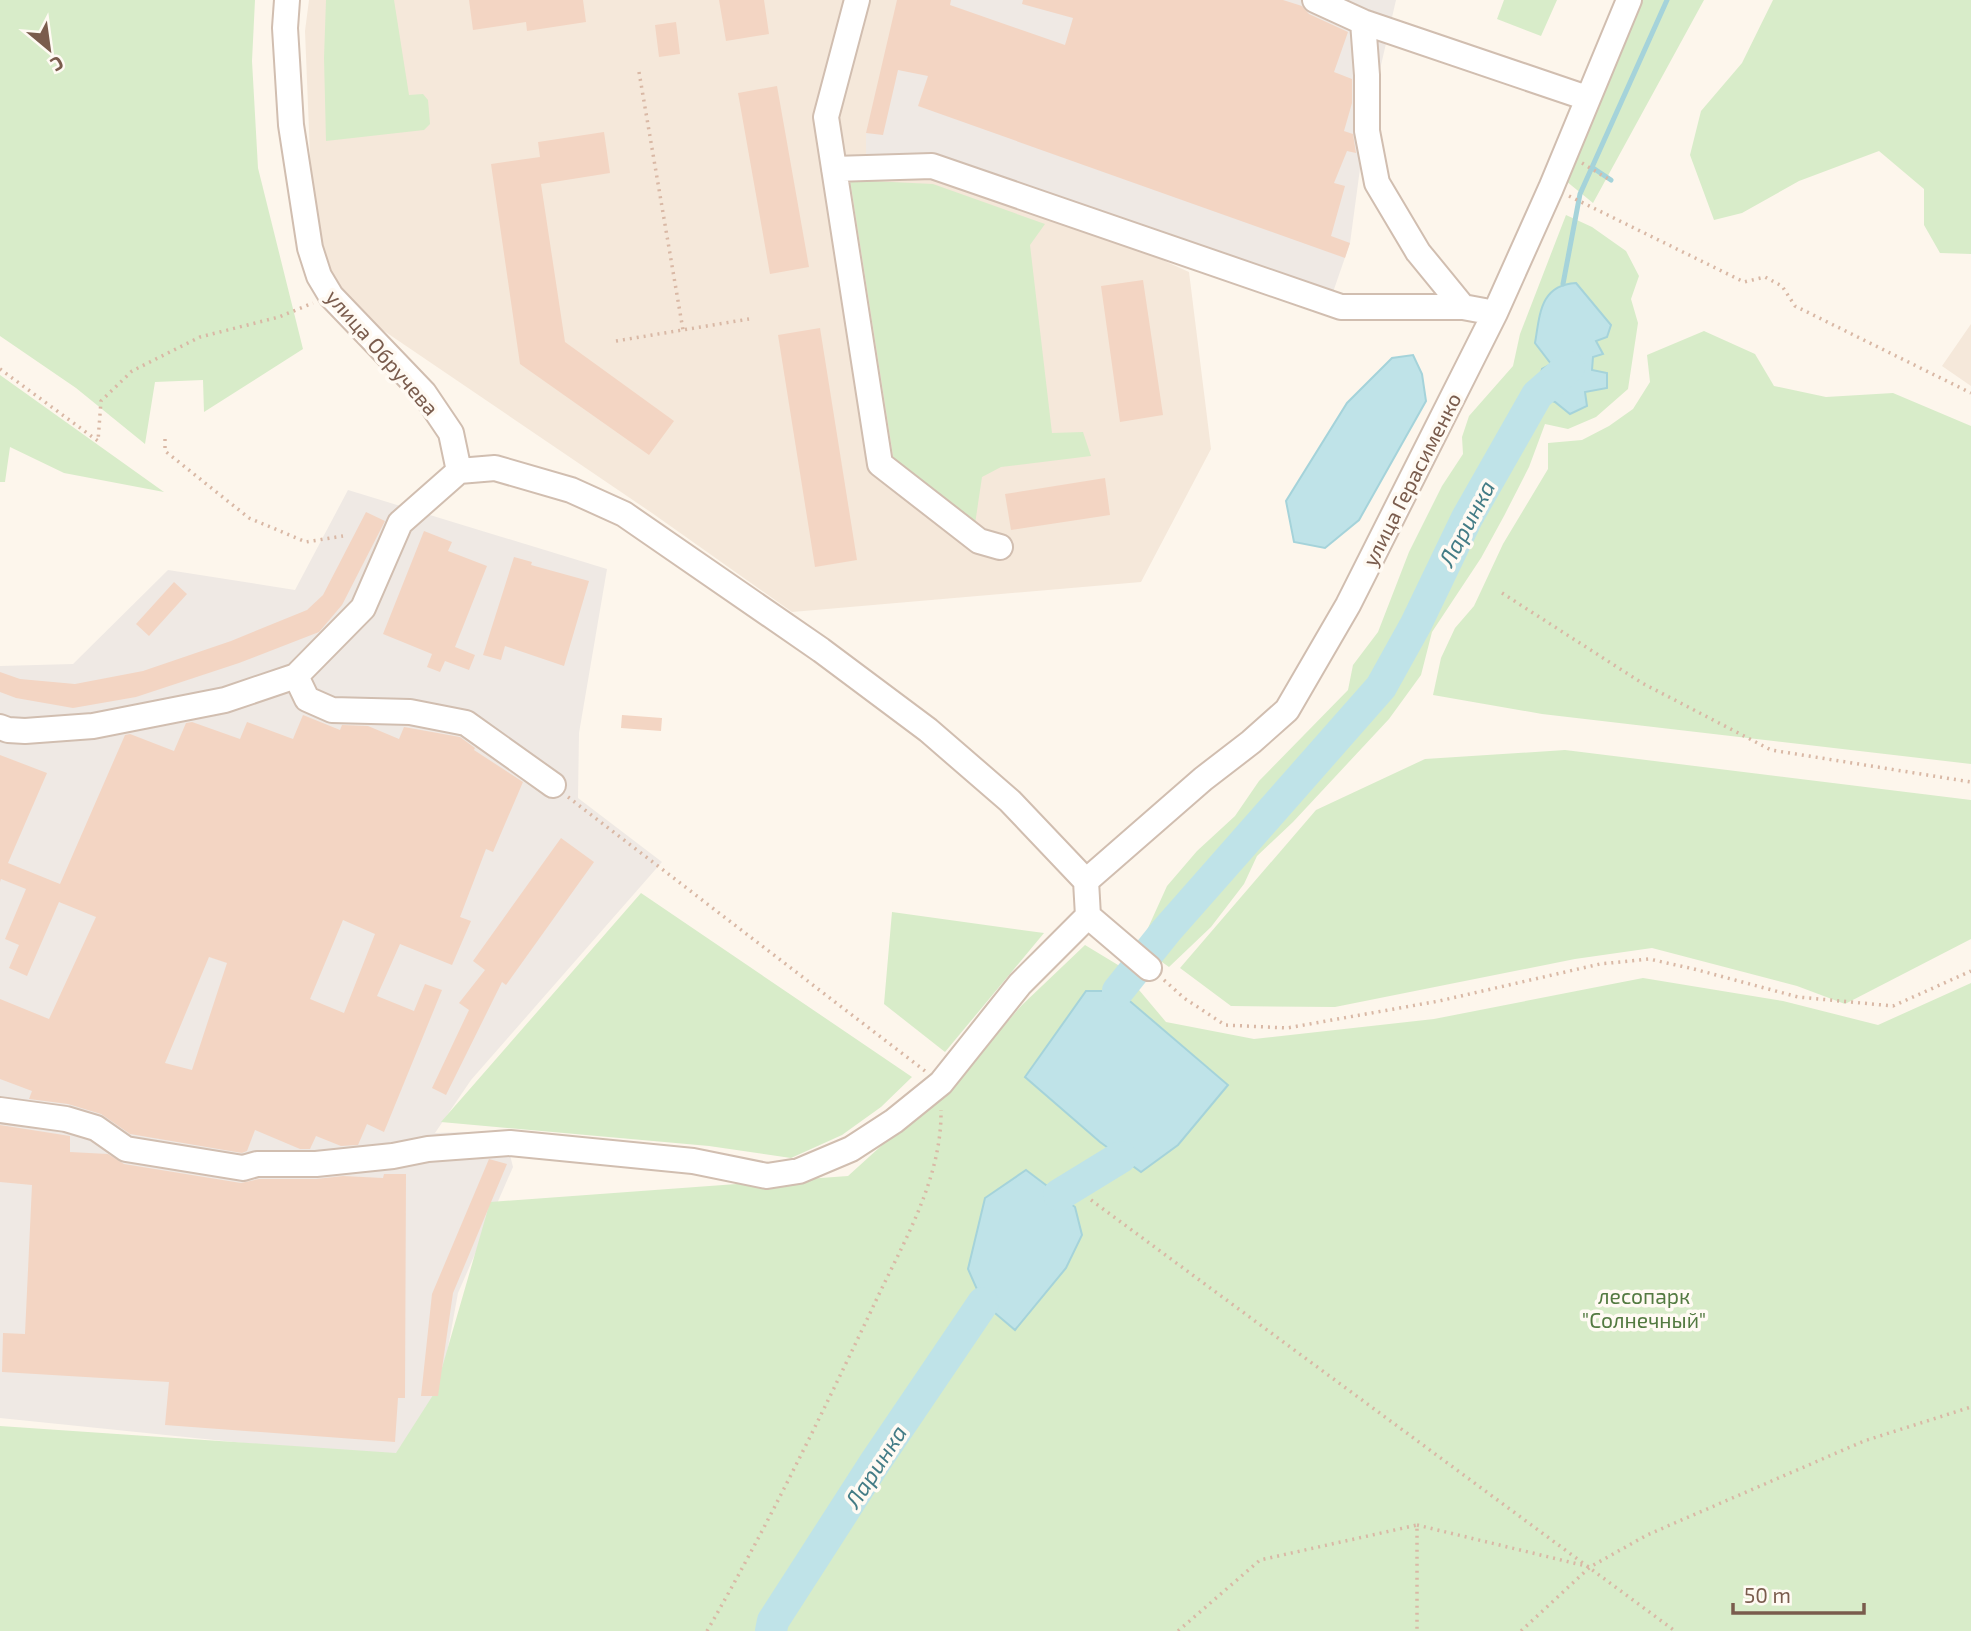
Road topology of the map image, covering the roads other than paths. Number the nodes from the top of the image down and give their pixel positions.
1 (287, 0) edge
2 (857, 0) edge
3 (1315, 0) edge
4 (1629, 0) edge
5 (1363, 22) junction
6 (1587, 98) junction
7 (834, 169) junction
8 (1463, 307) junction
9 (1494, 313) junction
10 (459, 471) junction
11 (1000, 547) dead end
12 (296, 676) junction
13 (0, 727) edge
14 (553, 785) road end
15 (1086, 881) junction
16 (1088, 916) junction
17 (1143, 963) road end
18 (0, 1110) edge

1 - 10 street, улица Обручева
2 - 7 street
3 - 5 street
4 - 6 street, улица Герасименко
5 - 6 street
5 - 8 street
6 - 9 street, улица Герасименко
7 - 8 street
7 - 11 street
8 - 9 street
9 - 15 street, улица Герасименко
10 - 12 street
10 - 15 street
12 - 13 street
12 - 14 street
15 - 16 street
16 - 17 street
16 - 18 street

